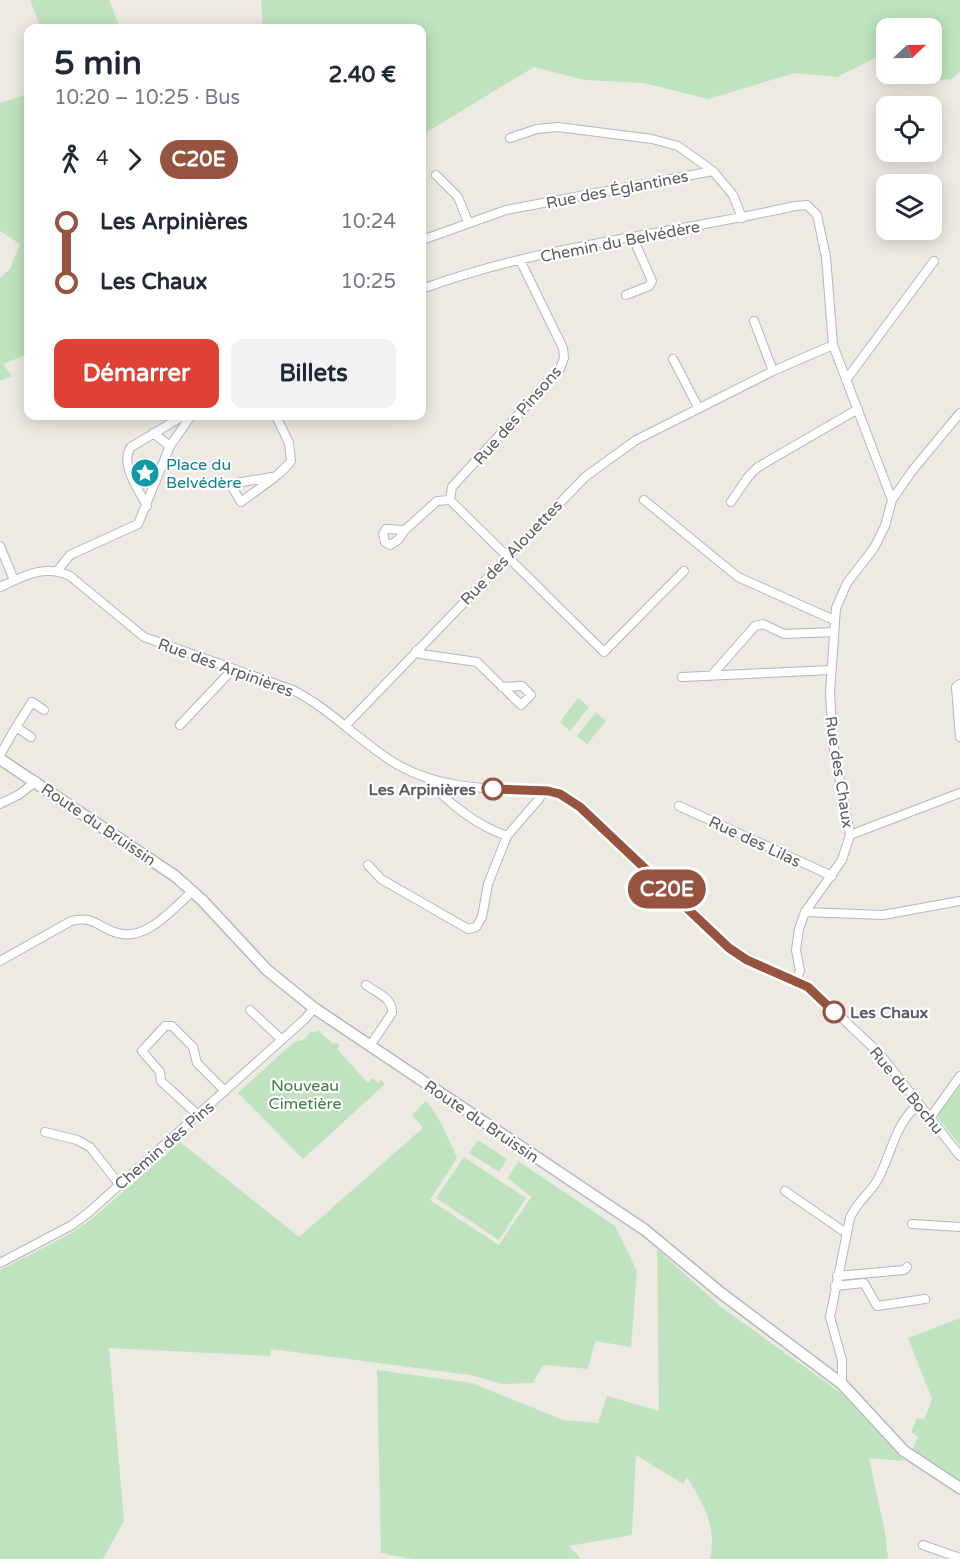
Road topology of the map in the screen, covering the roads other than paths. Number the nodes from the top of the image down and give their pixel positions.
1 (510, 138) dead end
2 (713, 171) junction
3 (436, 175) dead end
4 (742, 218) junction
5 (468, 222) junction
6 (426, 238) edge
7 (633, 238) junction
8 (520, 260) junction
9 (934, 261) dead end
10 (426, 288) edge
11 (626, 295) dead end
12 (754, 321) dead end
13 (833, 345) junction
14 (673, 359) dead end
15 (773, 371) junction
16 (846, 380) junction
17 (698, 407) junction
18 (858, 409) junction
19 (960, 414) edge
20 (176, 420) edge
21 (188, 420) edge
22 (278, 420) edge
23 (153, 433) junction
24 (170, 446) junction
25 (272, 477) junction
26 (450, 500) junction
27 (644, 500) dead end
28 (892, 500) junction
29 (731, 502) dead end
30 (147, 506) junction
31 (405, 530) dead end
32 (0, 546) edge
33 (507, 557) junction
34 (57, 571) junction
35 (684, 571) dead end
36 (14, 580) junction
37 (0, 586) edge
38 (834, 620) junction
39 (833, 632) junction
40 (416, 651) junction
41 (233, 669) junction
42 (830, 670) junction
43 (711, 676) junction
44 (682, 677) dead end
45 (960, 684) edge
46 (502, 687) dead end
47 (959, 706) edge
48 (45, 710) dead end
49 (180, 725) dead end
50 (346, 725) junction
51 (16, 727) junction
52 (31, 737) dead end
53 (960, 738) edge
54 (0, 757) edge
55 (428, 779) junction
56 (36, 781) junction
57 (543, 791) junction
58 (960, 793) edge
59 (0, 804) edge
60 (679, 806) dead end
61 (850, 835) junction
62 (507, 836) junction
63 (368, 865) dead end
64 (832, 876) junction
65 (193, 891) junction
66 (960, 901) edge
67 (806, 912) junction
68 (0, 961) edge
69 (796, 980) junction
70 (366, 985) dead end
71 (314, 1008) junction
72 (250, 1010) dead end
73 (282, 1040) junction
74 (370, 1046) junction
75 (960, 1076) edge
76 (225, 1090) junction
77 (919, 1104) junction
78 (198, 1115) junction
79 (930, 1118) junction
80 (45, 1132) dead end
81 (960, 1156) edge
82 (119, 1184) junction
83 (785, 1191) dead end
84 (912, 1224) dead end
85 (960, 1227) edge
86 (846, 1233) junction
87 (0, 1263) edge
88 (907, 1267) dead end
89 (837, 1276) junction
90 (835, 1286) junction
91 (925, 1299) dead end
92 (842, 1384) junction
93 (960, 1488) edge
94 (922, 1545) dead end
95 (960, 1558) edge

1 - 2 street
2 - 4 street
2 - 5 street, Rue des Églantines
3 - 5 street
4 - 7 street, Chemin du Belvédère
4 - 13 street, Chemin du Belvédère
5 - 6 street, Rue des Églantines
7 - 8 street, Chemin du Belvédère
7 - 11 street
8 - 10 street, Chemin du Belvédère
8 - 26 street, Rue des Pinsons
9 - 16 street
12 - 15 street
13 - 15 street, Rue des Alouettes
13 - 16 street
14 - 17 street
15 - 17 street, Rue des Alouettes
16 - 18 street
17 - 33 street, Rue des Alouettes
18 - 28 street
18 - 29 street
19 - 28 street, Rue des Chaux
20 - 23 street
21 - 24 street
22 - 25 street
23 - 24 street
23 - 30 street
24 - 30 street
25 - 25 street
26 - 31 street
26 - 33 street
27 - 38 street
28 - 38 street, Rue des Chaux
30 - 34 street
32 - 36 street
33 - 35 street
33 - 40 street, Rue des Alouettes
34 - 36 street
34 - 41 street, Rue des Arpinières
36 - 37 street
38 - 39 street, Rue des Chaux
39 - 42 street, Rue des Chaux
39 - 43 street
40 - 46 street
40 - 50 street, Rue des Alouettes
41 - 49 street
41 - 50 street, Rue des Arpinières
42 - 43 street
42 - 61 street, Rue des Chaux
43 - 44 street
45 - 47 street
47 - 53 street
48 - 51 street
50 - 55 street, Rue des Arpinières
51 - 52 street
51 - 54 street
54 - 56 street, Route du Bruissin
55 - 57 street, Rue des Arpinières
55 - 62 street, Rue des Arpinières
56 - 59 street
56 - 65 street, Route du Bruissin
57 - 62 street
57 - 69 street, Rue des Arpinières
58 - 61 street
60 - 64 street, Rue des Lilas
61 - 64 street, Rue des Chaux
62 - 63 street
64 - 67 street, Rue des Chaux
65 - 68 street
65 - 71 street, Route du Bruissin
66 - 67 street
67 - 69 street, Rue des Chaux
69 - 77 street, Rue du Bochu
70 - 74 street
71 - 73 street, Chemin des Pins
71 - 74 street, Route du Bruissin
72 - 73 street
73 - 76 street, Chemin des Pins
74 - 92 street, Route du Bruissin
75 - 79 street
76 - 78 street, Chemin des Pins
76 - 78 street
77 - 79 street, Rue du Bochu
77 - 86 street
78 - 82 street, Chemin des Pins
79 - 81 street, Rue du Bochu
80 - 82 street
82 - 87 street, Chemin des Pins
83 - 86 street
84 - 85 street
86 - 89 street
88 - 89 street
89 - 90 street
90 - 91 street
90 - 92 street
92 - 93 street, Route du Bruissin
94 - 95 street

